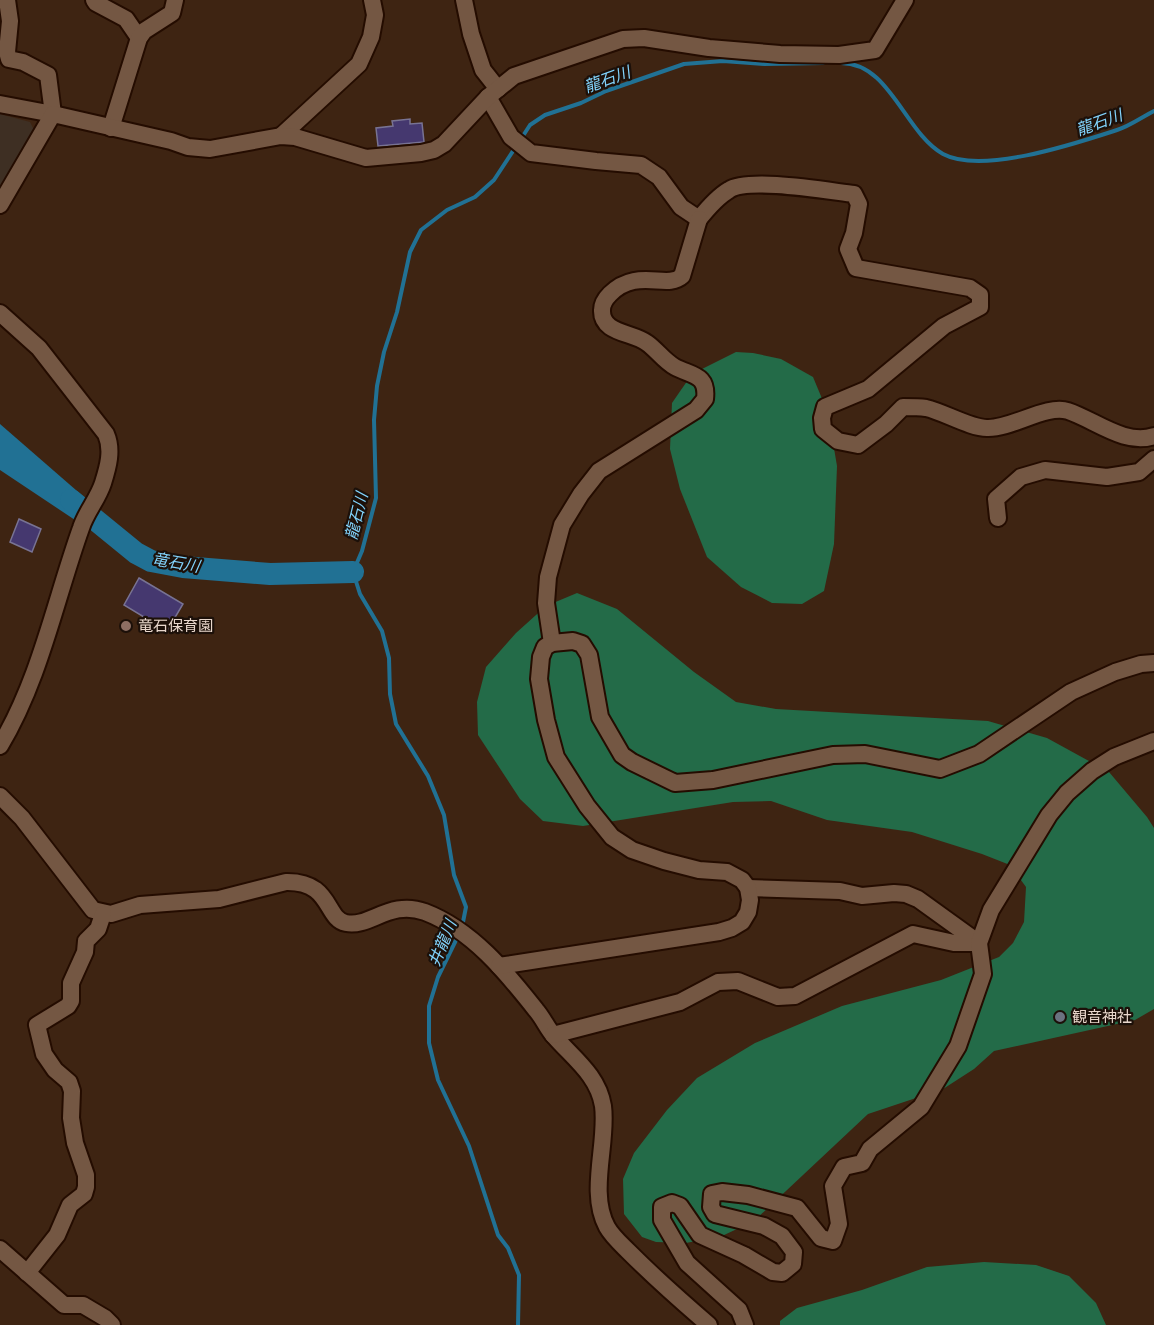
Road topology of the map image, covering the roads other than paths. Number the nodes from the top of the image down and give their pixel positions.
1 (7, 0) edge
2 (94, 0) edge
3 (175, 0) edge
4 (372, 0) edge
5 (464, 0) edge
6 (905, 0) edge
7 (139, 38) junction
8 (493, 93) junction
9 (0, 104) edge
10 (53, 114) junction
11 (111, 128) junction
12 (281, 136) junction
13 (0, 206) edge
14 (699, 219) junction
15 (0, 313) edge
16 (1154, 436) edge
17 (1154, 459) edge
18 (998, 518) dead end
19 (552, 643) junction
20 (1154, 663) edge
21 (1154, 741) edge
22 (0, 746) edge
23 (0, 796) edge
24 (748, 888) junction
25 (103, 914) junction
26 (979, 943) junction
27 (499, 966) junction
28 (553, 1035) junction
29 (0, 1249) edge
30 (27, 1273) junction
31 (112, 1325) edge
32 (709, 1325) edge
33 (745, 1325) edge

1 - 10 street
2 - 7 street
3 - 7 street
4 - 12 street
5 - 8 street
6 - 8 street
7 - 11 street
8 - 12 street
8 - 14 street
9 - 10 street
10 - 11 street
10 - 13 street
11 - 12 street
14 - 16 street
14 - 19 street
15 - 22 street
17 - 18 street
19 - 20 street
19 - 24 street
21 - 26 street
23 - 25 street
24 - 26 street
24 - 27 street
25 - 27 street
25 - 30 street
26 - 28 street
26 - 33 street
27 - 28 street
28 - 32 street
29 - 30 street
30 - 31 street

